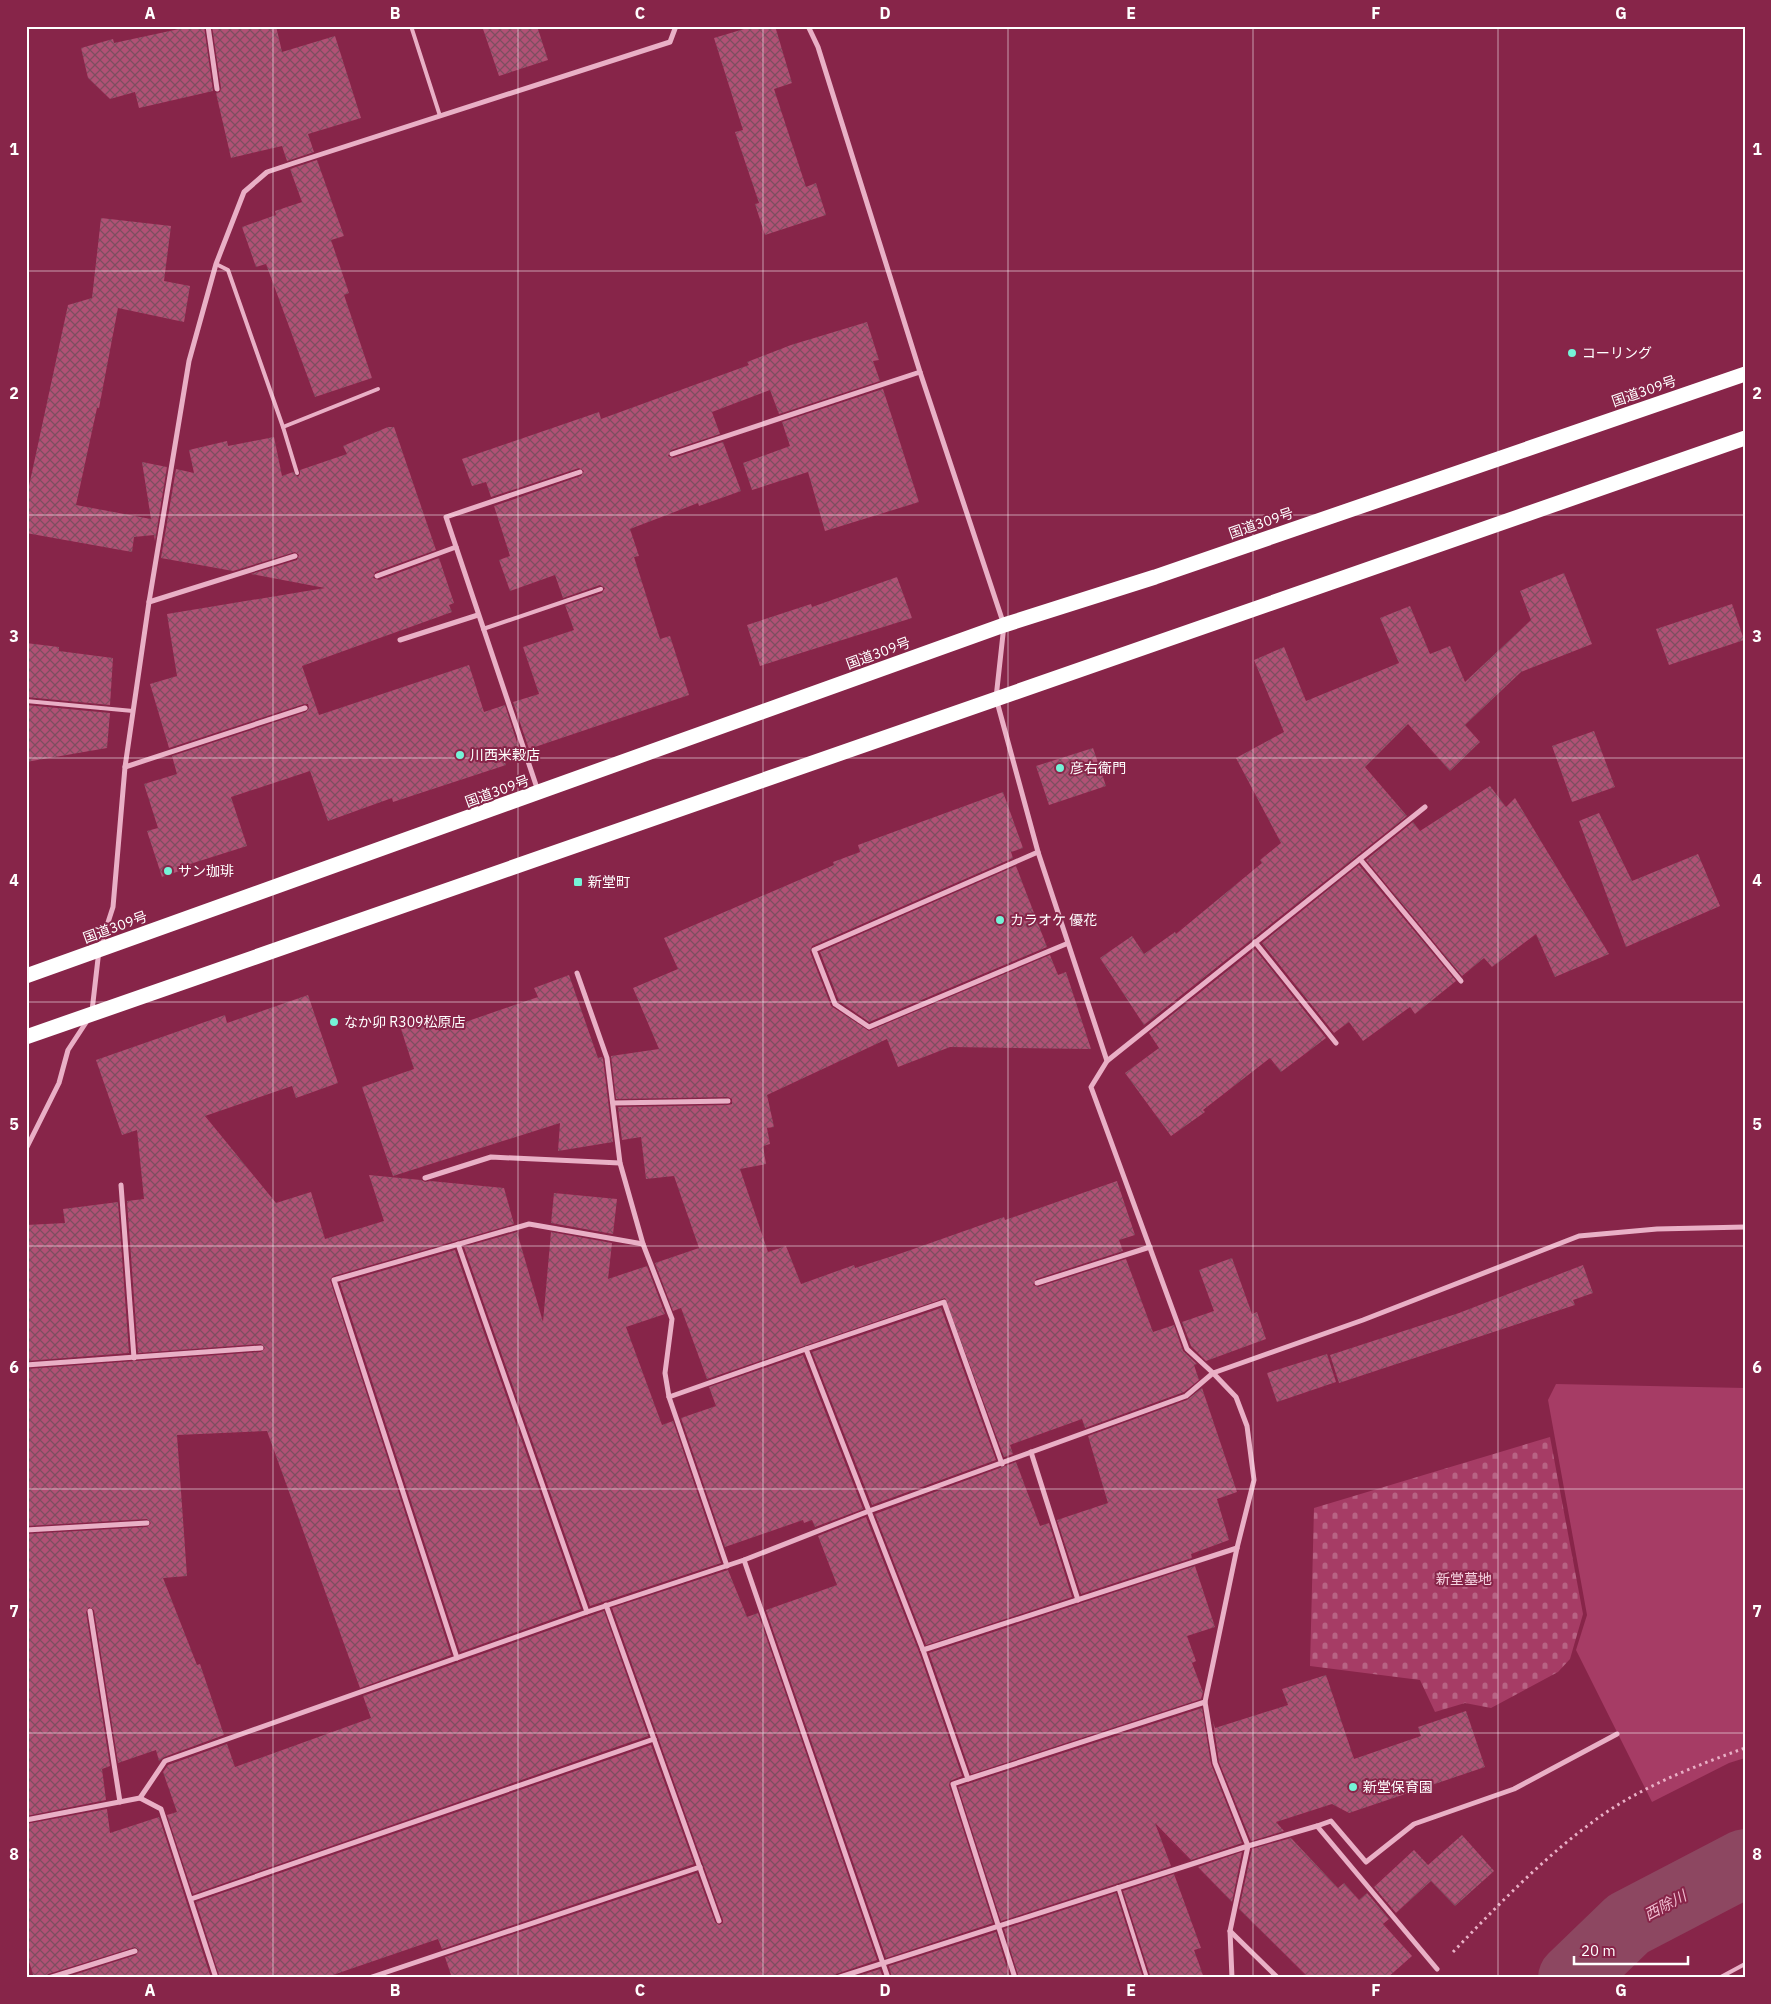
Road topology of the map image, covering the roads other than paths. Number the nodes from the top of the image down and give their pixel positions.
1 (208, 26) edge
2 (411, 26) edge
3 (676, 26) edge
4 (808, 26) edge
5 (217, 89) dead end
6 (440, 116) junction
7 (216, 264) junction
8 (920, 372) junction
9 (1745, 374) edge
10 (378, 389) dead end
11 (284, 427) junction
12 (1745, 438) edge
13 (672, 454) dead end
14 (580, 472) dead end
15 (297, 473) dead end
16 (456, 547) junction
17 (296, 556) dead end
18 (377, 576) dead end
19 (601, 589) dead end
20 (149, 602) junction
21 (478, 615) junction
22 (1004, 625) junction
23 (483, 629) junction
24 (400, 640) dead end
25 (996, 698) junction
26 (26, 701) edge
27 (305, 708) dead end
28 (132, 712) junction
29 (125, 768) junction
30 (539, 794) junction
31 (1425, 807) dead end
32 (1038, 852) junction
33 (1360, 859) junction
34 (1255, 942) junction
35 (1066, 944) junction
36 (99, 950) junction
37 (577, 973) dead end
38 (26, 976) edge
39 (1461, 981) dead end
40 (91, 1014) junction
41 (26, 1037) edge
42 (1336, 1043) dead end
43 (1107, 1061) junction
44 (728, 1102) dead end
45 (612, 1103) junction
46 (26, 1149) edge
47 (620, 1163) junction
48 (425, 1178) dead end
49 (121, 1185) dead end
50 (1745, 1227) edge
51 (458, 1244) junction
52 (643, 1244) junction
53 (1150, 1247) junction
54 (1037, 1283) dead end
55 (261, 1348) dead end
56 (806, 1349) junction
57 (134, 1358) junction
58 (26, 1365) edge
59 (1213, 1372) junction
60 (669, 1397) junction
61 (1031, 1452) junction
62 (1002, 1464) junction
63 (869, 1512) junction
64 (146, 1524) dead end
65 (26, 1530) edge
66 (1237, 1548) junction
67 (744, 1560) junction
68 (727, 1566) junction
69 (1078, 1600) junction
70 (606, 1605) junction
71 (90, 1611) dead end
72 (587, 1612) junction
73 (922, 1650) junction
74 (457, 1658) junction
75 (1205, 1702) junction
76 (1617, 1734) dead end
77 (654, 1739) junction
78 (968, 1779) junction
79 (140, 1798) junction
80 (120, 1802) junction
81 (26, 1820) edge
82 (1317, 1826) junction
83 (1248, 1846) junction
84 (700, 1867) junction
85 (1118, 1887) junction
86 (191, 1899) junction
87 (720, 1920) dead end
88 (999, 1925) junction
89 (1230, 1931) junction
90 (135, 1951) dead end
91 (883, 1962) junction
92 (1745, 1964) edge
93 (1437, 1968) road end
94 (49, 1978) edge
95 (216, 1978) edge
96 (369, 1978) edge
97 (837, 1978) edge
98 (888, 1978) edge
99 (1015, 1978) edge
100 (1147, 1978) edge
101 (1232, 1978) edge
102 (1278, 1978) edge
103 (1719, 1978) edge

1 - 5 street
2 - 6 lane
3 - 6 street
4 - 8 street
6 - 7 street
7 - 11 lane
7 - 20 street
8 - 13 street
8 - 22 street
9 - 22 highway, 国道309号
10 - 11 lane
11 - 15 lane
12 - 25 highway
14 - 16 street
16 - 18 street
16 - 21 street
17 - 20 street
19 - 23 lane
20 - 28 street
21 - 23 street
21 - 24 street
22 - 25 street
22 - 30 highway, 国道309号
23 - 30 street
25 - 32 street
25 - 40 highway
26 - 28 lane
27 - 29 street
28 - 29 street
29 - 36 street
30 - 36 highway, 国道309号
31 - 33 street
32 - 35 street
32 - 35 street
33 - 34 street
33 - 39 street
34 - 42 street
34 - 43 street
35 - 43 street
36 - 38 highway, 国道309号
36 - 40 street
37 - 45 street
40 - 41 highway
40 - 46 street
43 - 53 street
44 - 45 street
45 - 47 street
47 - 48 street
47 - 52 street
49 - 57 street
50 - 59 street
51 - 52 street
51 - 72 street
51 - 74 street
52 - 60 street
53 - 54 street
53 - 59 street
55 - 57 street
56 - 60 street
56 - 62 street
56 - 63 street
57 - 58 street
59 - 61 street
59 - 66 street
60 - 68 street
61 - 62 street
61 - 69 street
62 - 63 street
63 - 67 street
63 - 73 street
64 - 65 street
66 - 69 street
66 - 75 street
67 - 68 street
67 - 91 street
68 - 70 street
69 - 73 street
70 - 72 street
70 - 77 street
71 - 80 street
72 - 74 street
73 - 78 street
74 - 79 street
75 - 78 street
75 - 83 street
76 - 82 street
77 - 84 street
77 - 86 street
78 - 88 street
79 - 80 street
79 - 86 street
80 - 81 street
82 - 83 street
82 - 93 street
83 - 85 street
83 - 89 street
84 - 87 street
84 - 96 street
85 - 88 street
85 - 100 lane
86 - 95 street
88 - 91 street
88 - 99 street
89 - 101 street
89 - 102 street
90 - 94 street
91 - 97 street
91 - 98 street
92 - 103 lane

